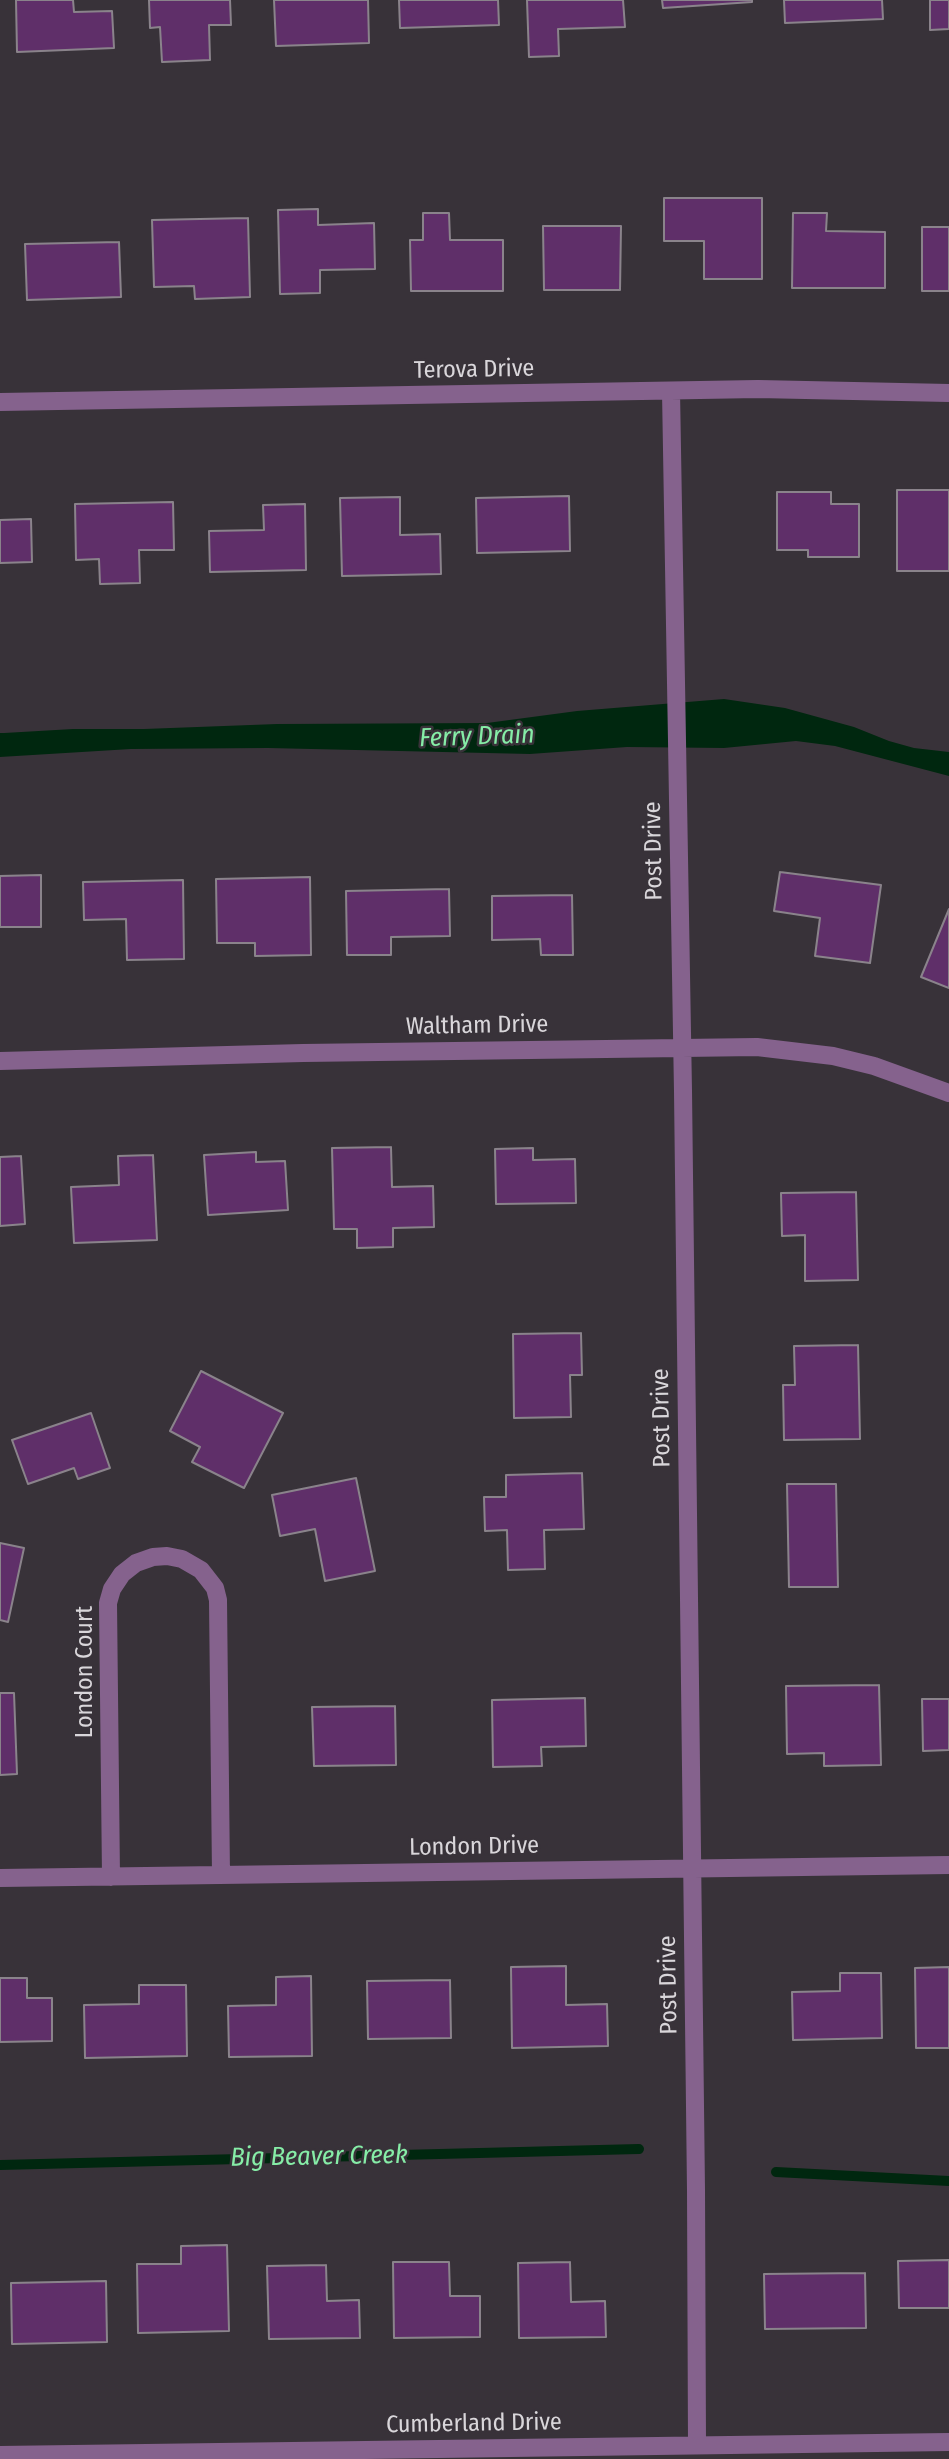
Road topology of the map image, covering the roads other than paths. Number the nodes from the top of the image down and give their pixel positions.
1 (671, 391) junction
2 (949, 393) edge
3 (0, 402) edge
4 (682, 1048) junction
5 (0, 1061) edge
6 (949, 1093) edge
7 (949, 1865) edge
8 (692, 1868) junction
9 (221, 1875) junction
10 (111, 1877) junction
11 (0, 1878) edge
12 (949, 2442) edge
13 (697, 2445) junction
14 (0, 2455) edge

1 - 2 street, Terova Drive
1 - 3 street, Terova Drive
1 - 4 street, Post Drive
4 - 5 street, Waltham Drive
4 - 6 street, Waltham Drive
4 - 8 street, Post Drive
7 - 8 street, London Drive
8 - 9 street, London Drive
8 - 13 street, Post Drive
9 - 10 street, London Drive
9 - 10 street, London Court
10 - 11 street, London Drive
12 - 13 street, Cumberland Drive
13 - 14 street, Cumberland Drive

